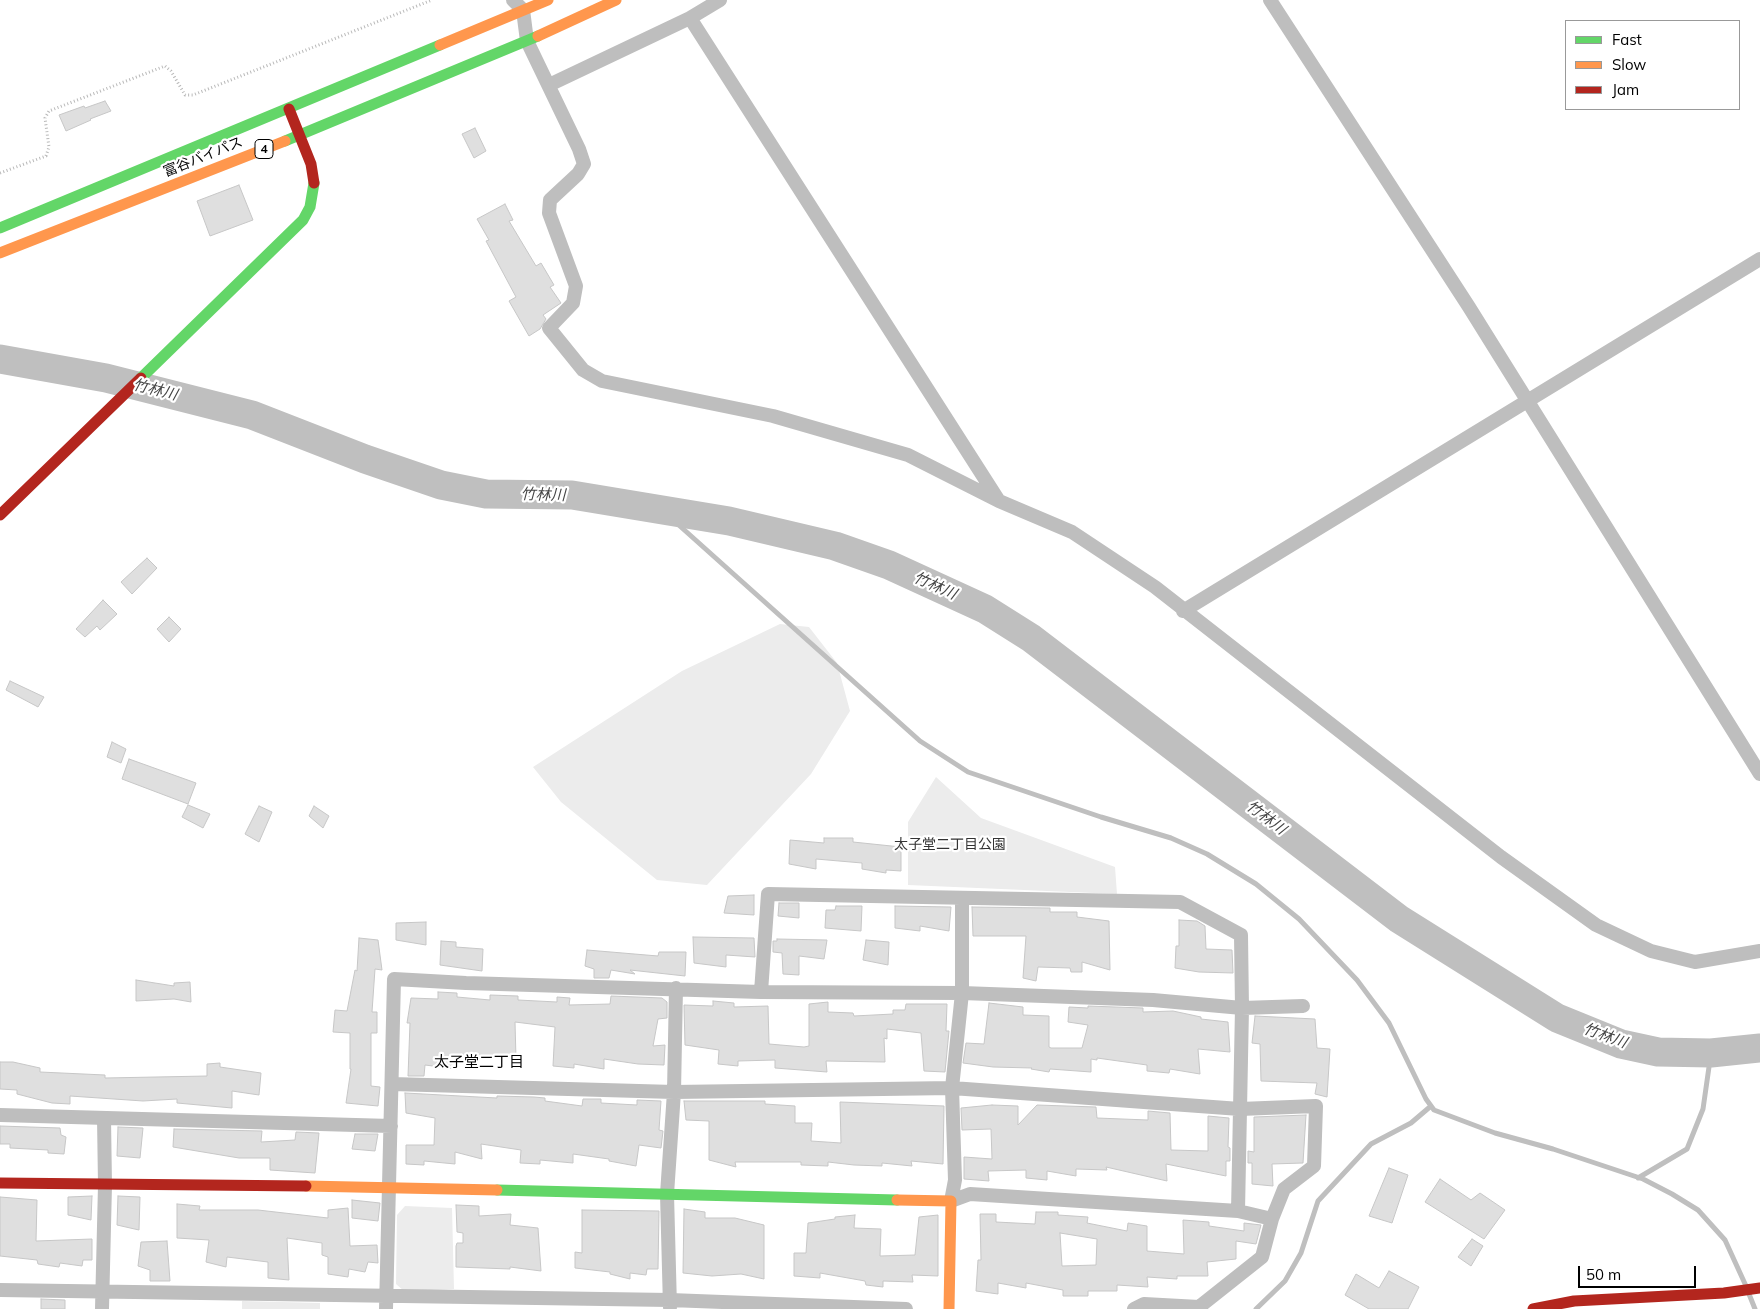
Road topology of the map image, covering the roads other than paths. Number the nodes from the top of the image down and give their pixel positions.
1 (513, 0) edge
2 (548, 0) edge
3 (616, 0) edge
4 (720, 0) edge
5 (1270, 0) edge
6 (523, 10) junction
7 (690, 18) junction
8 (527, 41) junction
9 (548, 85) junction
10 (289, 109) junction
11 (299, 135) junction
12 (0, 228) edge
13 (0, 253) edge
14 (1760, 259) edge
15 (1528, 402) junction
16 (999, 501) junction
17 (0, 515) edge
18 (1183, 611) junction
19 (1760, 774) edge
20 (962, 898) junction
21 (1760, 952) edge
22 (676, 988) junction
23 (761, 992) junction
24 (962, 992) junction
25 (1303, 1006) dead end
26 (1242, 1008) junction
27 (392, 1084) junction
28 (952, 1088) junction
29 (674, 1092) junction
30 (1240, 1109) junction
31 (0, 1115) edge
32 (104, 1118) junction
33 (391, 1126) junction
34 (0, 1184) edge
35 (105, 1184) junction
36 (389, 1187) junction
37 (667, 1194) junction
38 (951, 1201) junction
39 (1238, 1211) junction
40 (1272, 1218) junction
41 (1759, 1288) edge
42 (0, 1290) edge
43 (101, 1292) junction
44 (386, 1303) edge
45 (670, 1304) edge
46 (102, 1309) edge
47 (906, 1309) edge
48 (949, 1309) edge
49 (1134, 1309) edge
50 (1533, 1309) edge

1 - 6 street
2 - 6 main road, 4
3 - 8 main road, 4
4 - 7 street
5 - 15 street
6 - 8 street
6 - 10 main road, 富谷バイパス / 4
7 - 9 street
7 - 16 street
8 - 9 street
8 - 11 main road, 富谷バイパス / 4
9 - 16 street
10 - 11 main road
10 - 12 main road, 富谷バイパス / 4
11 - 13 main road, 富谷バイパス / 4
11 - 17 main road
14 - 15 street
15 - 18 street
15 - 19 street
16 - 18 street
18 - 21 street
20 - 23 street
20 - 24 street
20 - 26 street
22 - 23 street
22 - 27 street
22 - 29 street
23 - 24 street
24 - 26 street
24 - 28 street
25 - 26 street
26 - 30 street
27 - 29 street
27 - 33 street
28 - 29 street
28 - 30 street
28 - 38 street
29 - 37 street
30 - 39 street
30 - 40 street
31 - 32 street
32 - 33 street
32 - 35 street
33 - 36 street
34 - 35 main road
35 - 36 main road
35 - 43 street
36 - 37 main road
36 - 44 street
37 - 38 main road
37 - 45 street
38 - 39 street
38 - 48 main road
39 - 40 street
40 - 49 street
41 - 50 main road
42 - 43 street
43 - 44 street
43 - 46 street
44 - 45 street
45 - 47 street

